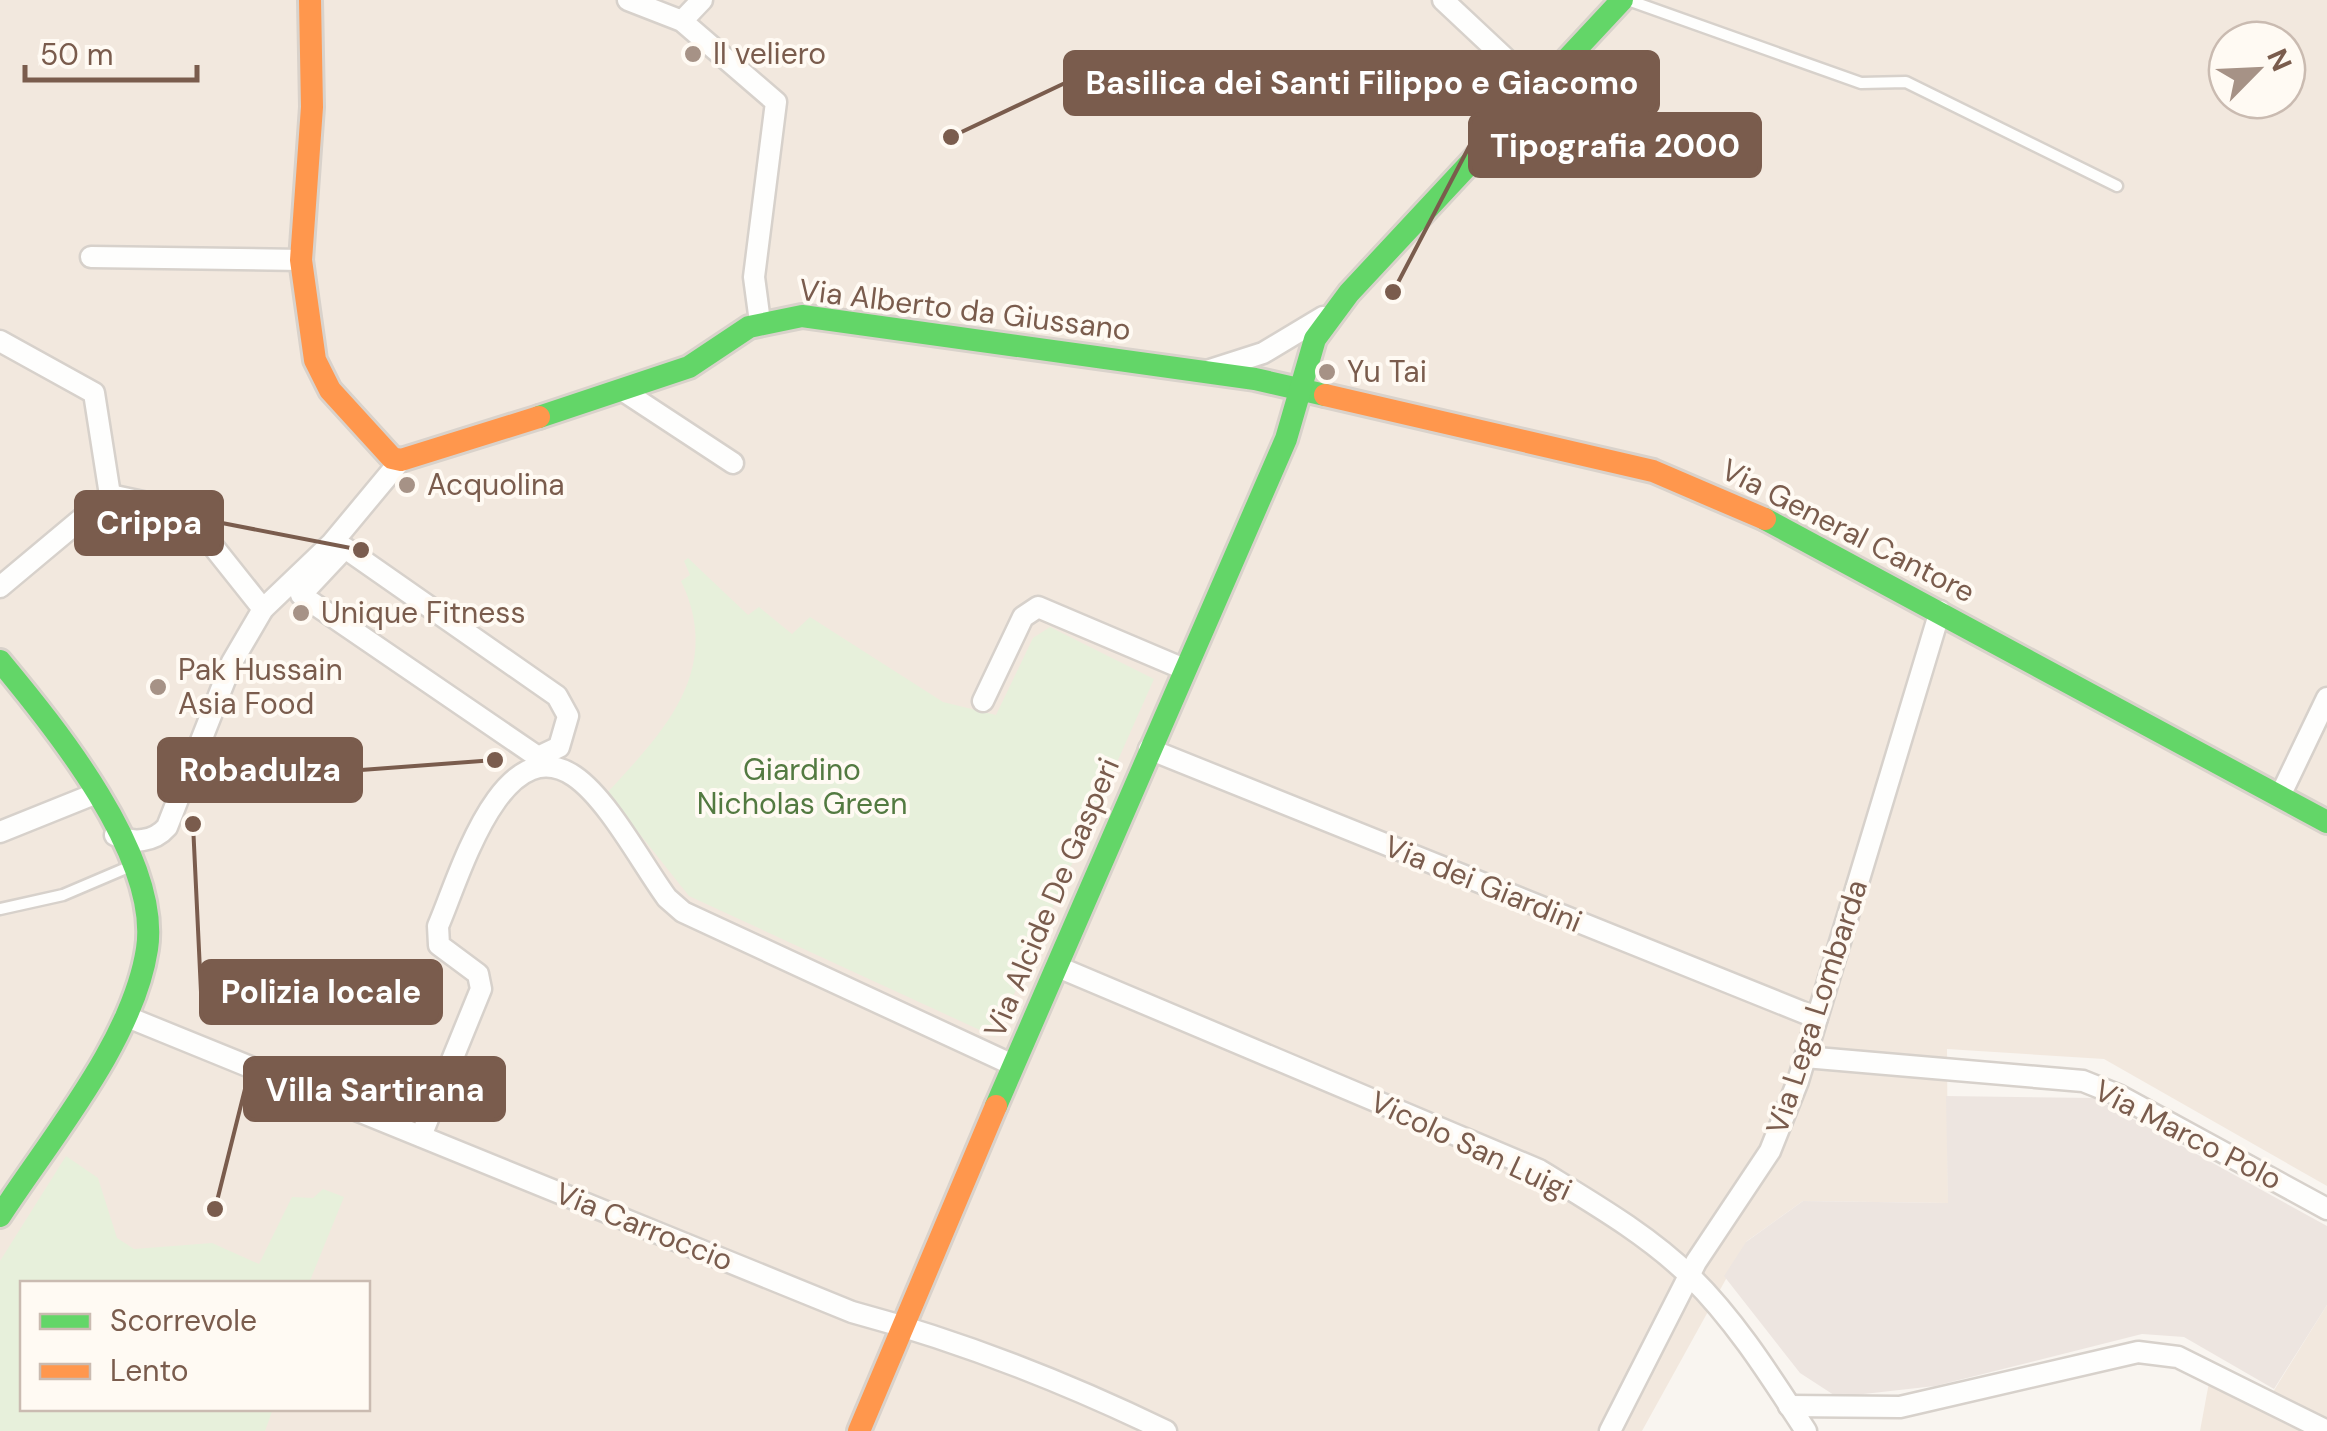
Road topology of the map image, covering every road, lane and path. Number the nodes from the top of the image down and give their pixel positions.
1 (310, 0) edge
2 (628, 0) edge
3 (702, 0) edge
4 (1442, 0) edge
5 (1625, 0) edge
6 (682, 21) junction
7 (1538, 89) junction
8 (2116, 186) dead end
9 (92, 257) dead end
10 (301, 260) junction
11 (1337, 307) junction
12 (760, 322) junction
13 (0, 342) edge
14 (1205, 371) junction
15 (622, 390) junction
16 (1298, 390) junction
17 (401, 460) junction
18 (734, 463) dead end
19 (110, 495) junction
20 (345, 548) joint
21 (0, 588) edge
22 (264, 609) junction
23 (1940, 611) junction
24 (0, 662) edge
25 (1184, 669) junction
26 (2327, 698) edge
27 (983, 701) dead end
28 (1149, 749) junction
29 (75, 754) junction
30 (92, 795) junction
31 (2280, 796) junction
32 (2327, 822) edge
33 (0, 832) edge
34 (115, 835) junction
35 (159, 836) junction
36 (126, 869) junction
37 (0, 909) edge
38 (1058, 967) junction
39 (125, 1016) junction
40 (1817, 1018) junction
41 (1805, 1057) junction
42 (1012, 1065) junction
43 (421, 1136) junction
44 (2327, 1209) edge
45 (0, 1216) edge
46 (1690, 1276) junction
47 (904, 1326) junction
48 (1789, 1406) junction
49 (2327, 1430) edge
50 (859, 1431) edge
51 (1166, 1431) edge
52 (1610, 1431) edge
53 (1806, 1431) edge

1 - 10 street
2 - 6 street
3 - 6 street
4 - 7 street
5 - 7 street, Via Alberto da Giussano
5 - 8 lane
6 - 12 street
7 - 11 street, Via Alberto da Giussano
9 - 10 street
10 - 17 street
11 - 14 street, Via Alberto da Giussano
11 - 16 street, Via Alberto da Giussano
12 - 14 street, Via Alberto da Giussano
12 - 15 street, Via Alberto da Giussano
13 - 19 street
14 - 16 street, Via Alberto da Giussano
15 - 17 street, Via Alberto da Giussano
15 - 18 street
16 - 23 street, Via General Cantore
16 - 25 street, Via Alcide De Gasperi
17 - 22 street
19 - 21 street
19 - 22 street
20 - 20 street
22 - 35 street
23 - 31 street, Via General Cantore
23 - 40 street, Via Lega Lombarda
24 - 29 street
25 - 27 street
25 - 28 street, Via Alcide De Gasperi
26 - 31 street
28 - 38 street, Via Alcide De Gasperi
28 - 40 street, Via dei Giardini
29 - 30 street
29 - 34 street
30 - 33 street
30 - 36 street
31 - 32 street, Via General Cantore
34 - 35 street
34 - 36 street
35 - 36 street
36 - 37 lane
36 - 39 street
38 - 42 street, Via Alcide De Gasperi
38 - 46 street, Vicolo San Luigi
39 - 43 street, Via Carroccio
39 - 45 street
40 - 41 street, Via Lega Lombarda
41 - 44 street, Via Marco Polo
41 - 46 street, Via Lega Lombarda
42 - 43 street
42 - 47 street, Via Alcide De Gasperi
43 - 47 street, Via Carroccio
46 - 48 street, Vicolo San Luigi
46 - 52 street, Via Lega Lombarda
47 - 50 street, Via Alcide De Gasperi
47 - 51 street, Via Carroccio
48 - 49 street
48 - 53 street, Vicolo San Luigi

